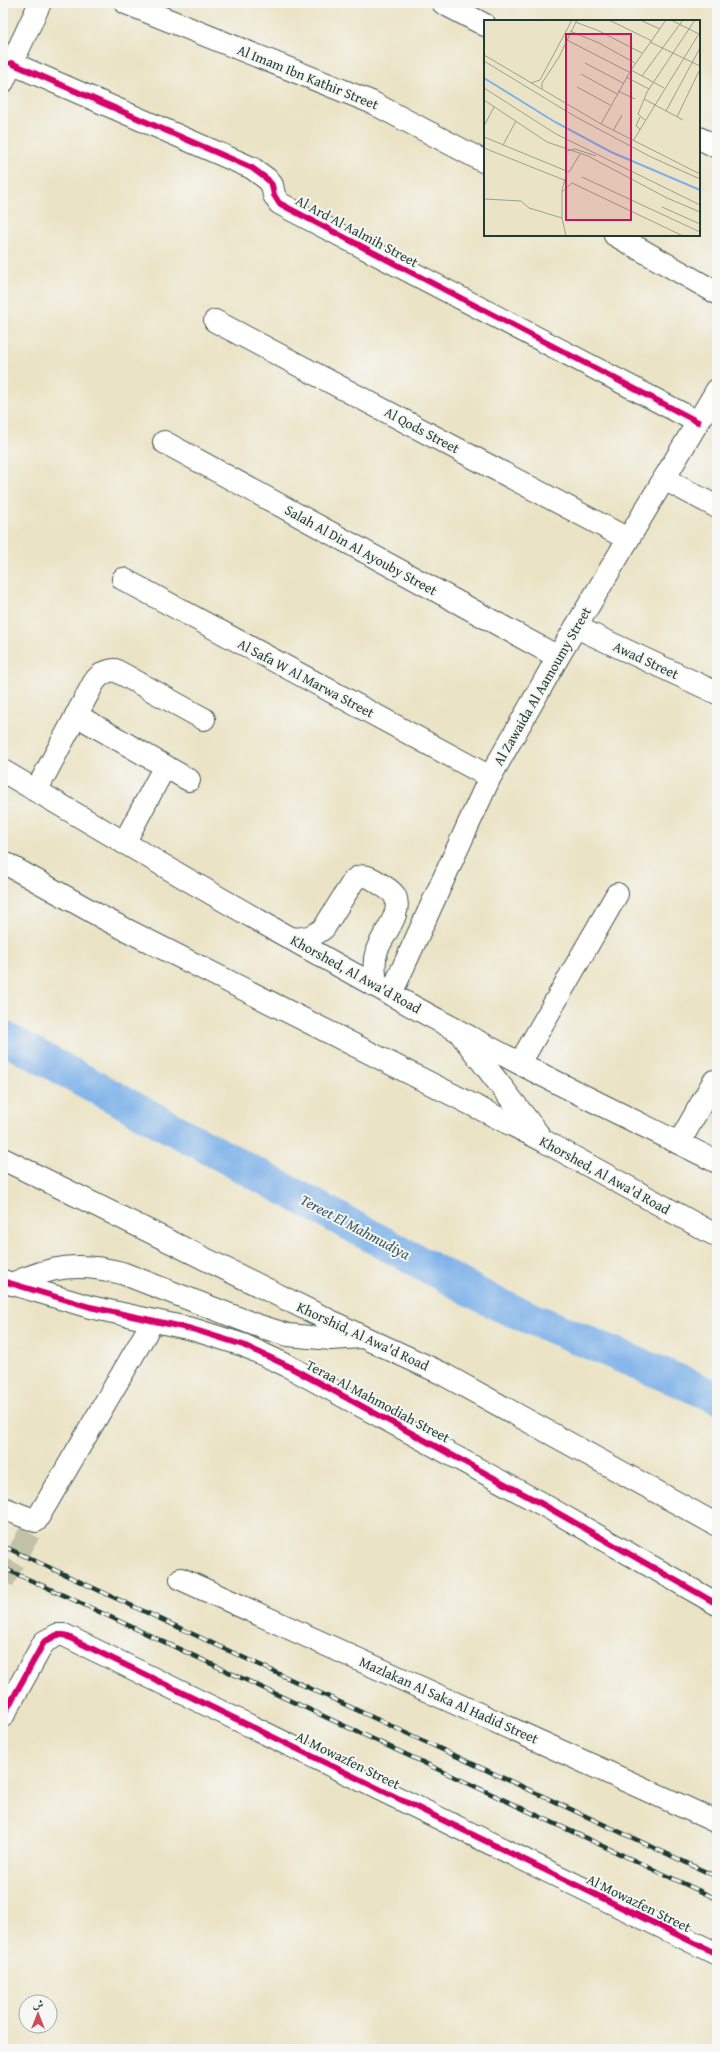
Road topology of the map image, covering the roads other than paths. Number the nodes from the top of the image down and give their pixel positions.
1 (40, 3) edge
2 (126, 3) edge
3 (443, 3) edge
4 (484, 24) edge
5 (7, 73) edge
6 (700, 138) edge
7 (717, 147) edge
8 (484, 161) edge
9 (617, 236) edge
10 (717, 293) edge
11 (215, 321) dead end
12 (716, 393) edge
13 (698, 422) junction
14 (164, 442) dead end
15 (664, 479) junction
16 (717, 507) edge
17 (628, 539) junction
18 (123, 579) dead end
19 (576, 627) junction
20 (558, 657) junction
21 (717, 693) edge
22 (76, 715) junction
23 (204, 719) dead end
24 (165, 766) junction
25 (3, 771) edge
26 (490, 777) junction
27 (189, 780) dead end
28 (36, 791) junction
29 (124, 843) junction
30 (3, 862) edge
31 (616, 894) dead end
32 (292, 938) junction
33 (384, 990) junction
34 (456, 1029) junction
35 (520, 1064) junction
36 (714, 1081) dead end
37 (544, 1141) junction
38 (680, 1143) junction
39 (3, 1159) edge
40 (717, 1162) edge
41 (717, 1236) edge
42 (8, 1282) edge
43 (153, 1321) junction
44 (363, 1337) junction
45 (3, 1508) edge
46 (717, 1525) edge
47 (181, 1579) dead end
48 (717, 1604) edge
49 (3, 1716) edge
50 (717, 1822) edge
51 (717, 1954) edge

1 - 5 street
2 - 8 street, Al Imam Ibn Kathir Street
3 - 4 street
5 - 13 street, Al Ard Al Aalmih Street
6 - 7 street
9 - 10 street
11 - 17 street, Al Qods Street
12 - 13 street, Al Zawaida Al Aamoumy Street
13 - 15 street, Al Zawaida Al Aamoumy Street
14 - 20 street, Salah Al Din Al Ayouby Street
15 - 16 street
15 - 17 street, Al Zawaida Al Aamoumy Street
17 - 19 street, Al Zawaida Al Aamoumy Street
18 - 26 street, Al Safa W Al Marwa Street
19 - 20 street, Al Zawaida Al Aamoumy Street
19 - 21 street, Awad Street
20 - 26 street, Al Zawaida Al Aamoumy Street
22 - 23 street
22 - 24 street
22 - 28 street
24 - 27 street
24 - 29 street
25 - 28 street, Khorshed, Al Awa'd Road
26 - 33 street, Al Zawaida Al Aamoumy Street
28 - 29 street, Khorshed, Al Awa'd Road
29 - 32 street, Khorshed, Al Awa'd Road
30 - 37 street, Khorshed, Al Awa'd Road
31 - 35 street
32 - 33 street, Khorshed, Al Awa'd Road
32 - 33 street
33 - 34 street, Khorshed, Al Awa'd Road
34 - 35 street, Khorshed, Al Awa'd Road
34 - 37 street
35 - 38 street, Khorshed, Al Awa'd Road
36 - 38 street
37 - 41 street, Khorshed, Al Awa'd Road
38 - 40 street, Khorshed, Al Awa'd Road
39 - 44 street, Khorshid, Al Awa'd Road
42 - 43 street, Teraa Al Mahmodiah Street
42 - 44 street
43 - 45 street
43 - 48 street, Teraa Al Mahmodiah Street
44 - 46 street, Khorshid, Al Awa'd Road
47 - 50 street, Mazlakan Al Saka Al Hadid Street
49 - 51 street, Al Mowazfen Street

